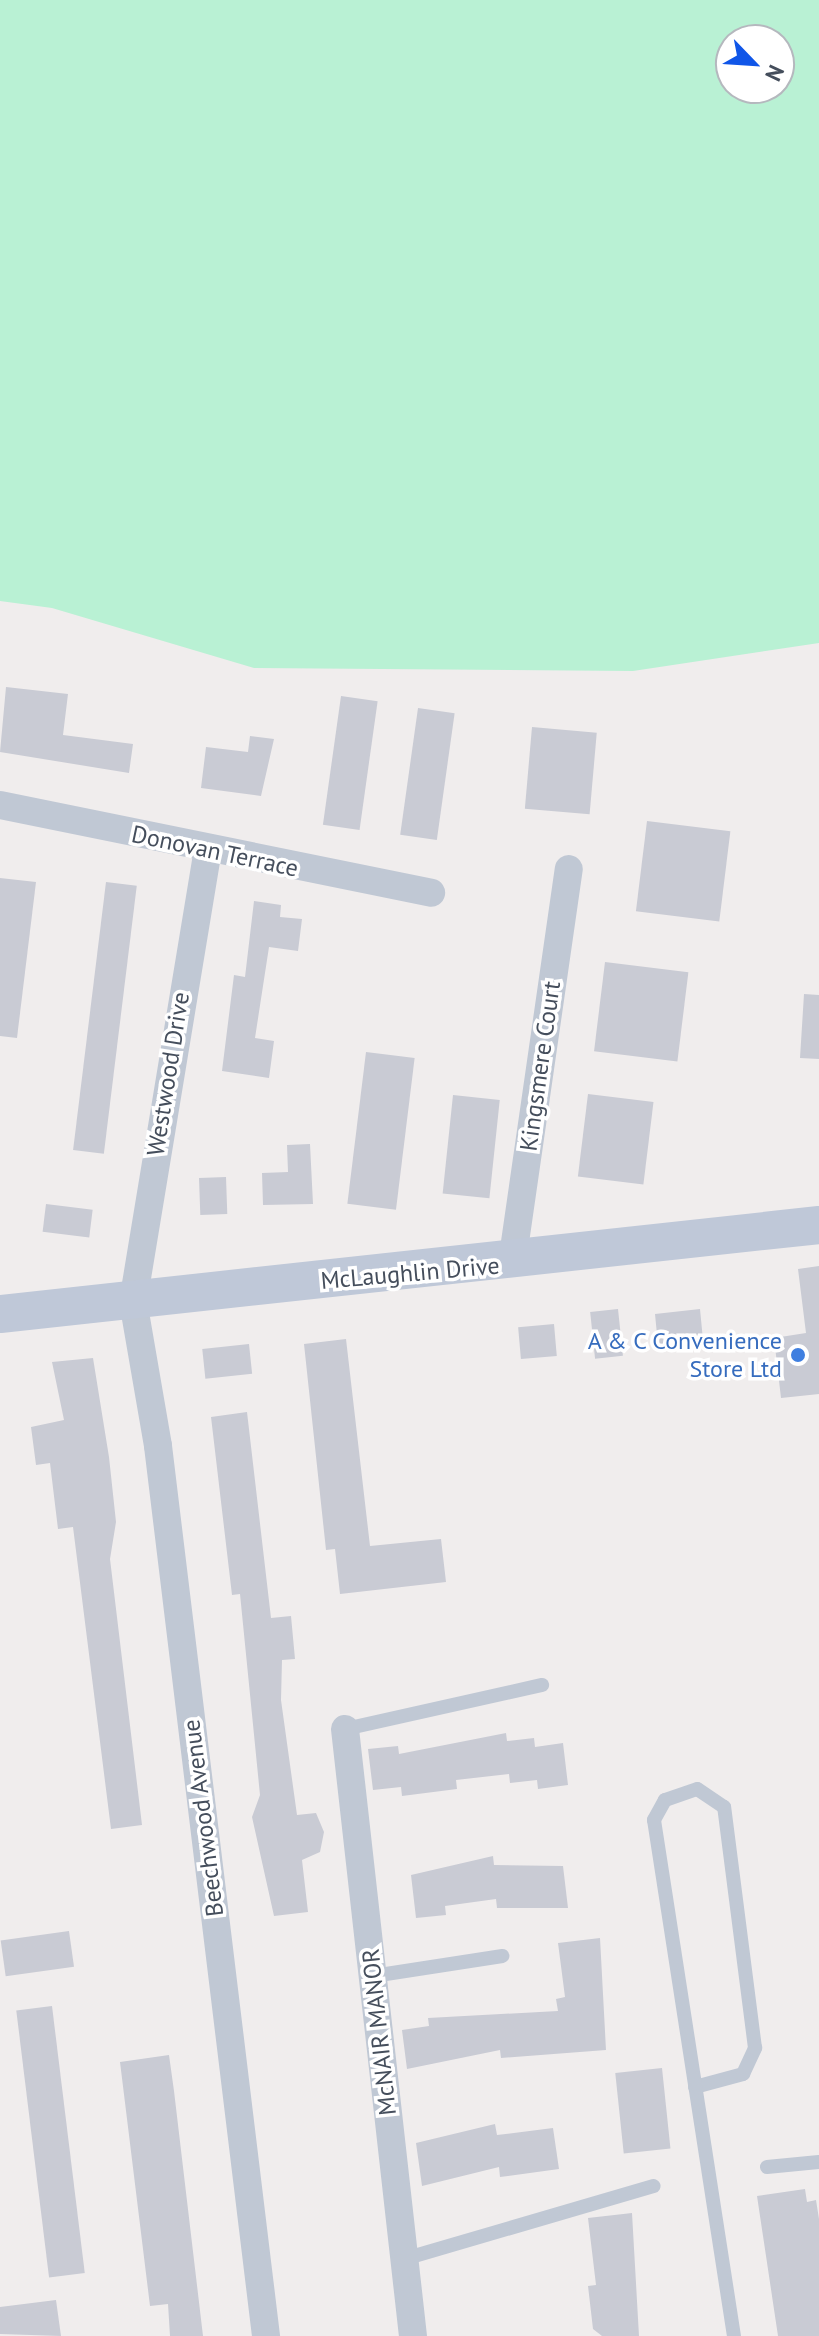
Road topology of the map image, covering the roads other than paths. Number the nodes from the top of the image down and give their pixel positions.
1 (0, 805) edge
2 (208, 849) junction
3 (569, 869) dead end
4 (431, 893) dead end
5 (819, 1225) edge
6 (512, 1263) junction
7 (133, 1301) junction
8 (0, 1314) edge
9 (542, 1685) dead end
10 (345, 1729) joint
11 (502, 1956) dead end
12 (373, 1976) junction
13 (695, 2087) junction
14 (819, 2162) edge
15 (767, 2167) dead end
16 (654, 2186) dead end
17 (404, 2259) junction
18 (266, 2336) edge
19 (413, 2336) edge
20 (734, 2336) edge

1 - 2 street, Donovan Terrace
2 - 4 street, Donovan Terrace
2 - 7 street, Westwood Drive
3 - 6 street, Kingsmere Court
5 - 6 main road, McLaughlin Drive
6 - 7 main road, McLaughlin Drive
7 - 8 main road, McLaughlin Drive
7 - 18 street, Beechwood Avenue
9 - 10 lane
10 - 12 street, McNAIR MANOR
11 - 12 lane
12 - 17 street, McNAIR MANOR
13 - 13 lane
13 - 20 lane
14 - 15 lane
16 - 17 lane
17 - 19 street, McNAIR MANOR

